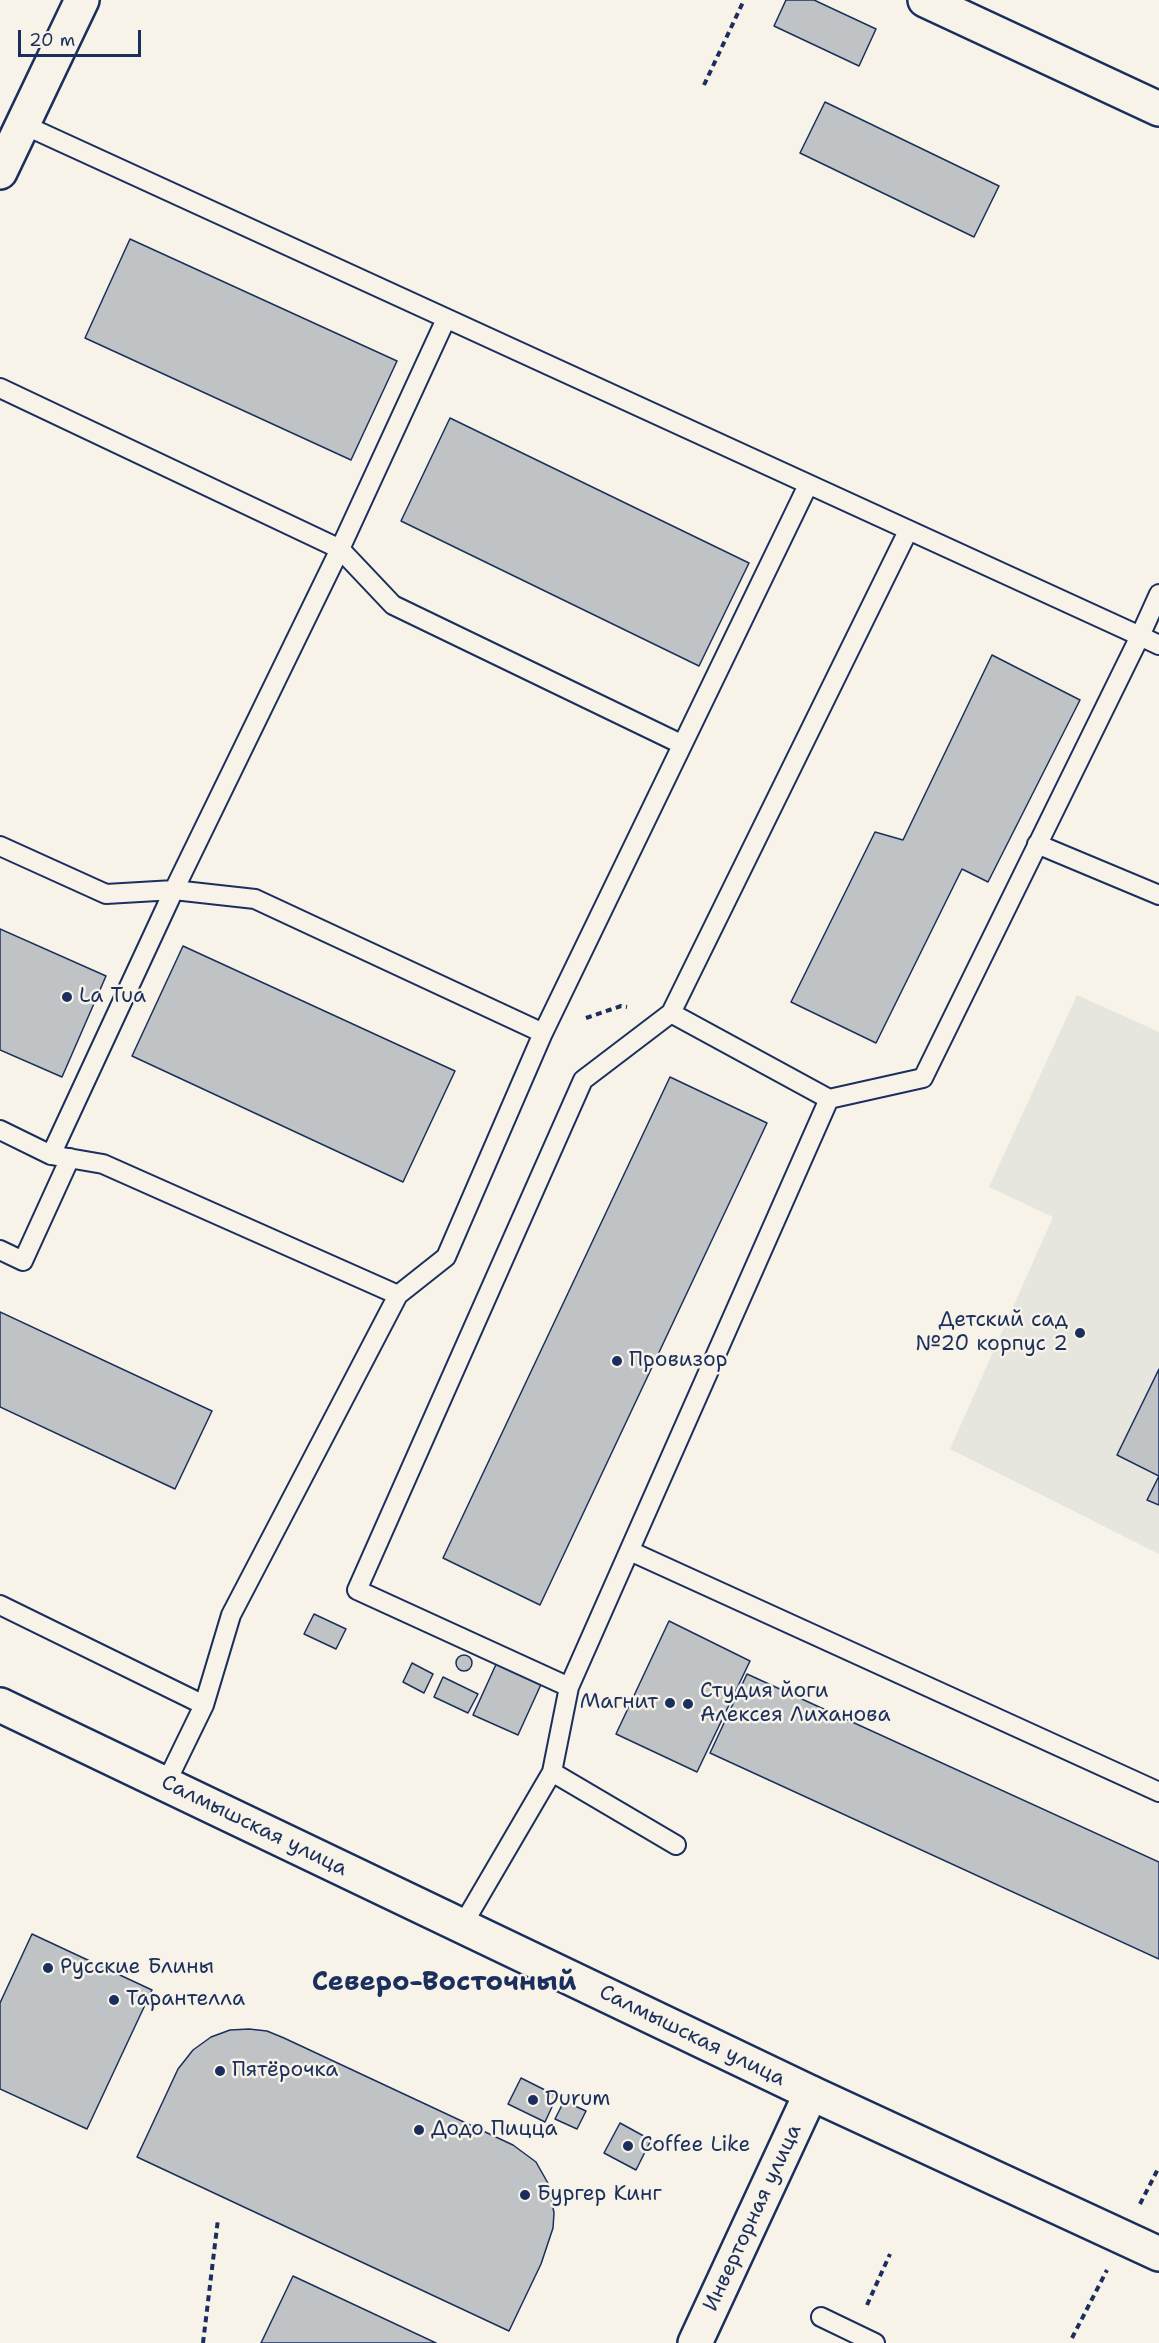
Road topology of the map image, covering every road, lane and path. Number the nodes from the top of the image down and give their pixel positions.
1 (82, 0) edge
2 (744, 0) edge
3 (925, 0) edge
4 (704, 85) dead end
5 (1159, 109) edge
6 (22, 124) junction
7 (0, 172) edge
8 (446, 319) junction
9 (0, 388) edge
10 (808, 485) junction
11 (908, 531) junction
12 (340, 549) junction
13 (1159, 594) edge
14 (1140, 636) junction
15 (1159, 645) edge
16 (681, 744) junction
17 (1037, 844) junction
18 (0, 846) edge
19 (174, 890) junction
20 (1159, 895) edge
21 (670, 1013) junction
22 (543, 1033) junction
23 (829, 1099) junction
24 (0, 1130) edge
25 (51, 1155) junction
26 (70, 1158) junction
27 (0, 1250) edge
28 (398, 1294) junction
29 (630, 1551) junction
30 (0, 1605) edge
31 (569, 1687) junction
32 (0, 1705) edge
33 (204, 1705) junction
34 (552, 1772) junction
35 (166, 1783) junction
36 (1159, 1792) edge
37 (676, 1845) dead end
38 (462, 1926) junction
39 (811, 2093) junction
40 (218, 2219) dead end
41 (890, 2254) dead end
42 (1159, 2254) edge
43 (821, 2317) dead end
44 (854, 2333) junction
45 (204, 2343) edge
46 (695, 2343) edge
47 (875, 2343) edge

1 - 6 main road
2 - 4 path
3 - 5 main road
6 - 7 main road
6 - 8 lane
8 - 10 lane
8 - 12 lane
9 - 12 lane
10 - 11 lane
10 - 16 lane
11 - 14 lane
11 - 21 lane
12 - 16 lane
12 - 19 lane
13 - 14 lane
14 - 15 lane
14 - 17 lane
16 - 22 lane
17 - 20 lane
17 - 23 lane
18 - 19 lane
19 - 22 lane
19 - 25 lane
21 - 23 lane
21 - 31 lane
22 - 28 lane
23 - 29 lane
24 - 25 lane
25 - 26 lane
26 - 27 lane
26 - 28 lane
28 - 33 lane
29 - 31 lane
29 - 36 lane
30 - 33 lane
31 - 34 lane
32 - 35 main road, Салмышская улица
33 - 35 lane
34 - 37 lane
34 - 38 lane
35 - 38 main road, Салмышская улица
38 - 39 main road, Салмышская улица
39 - 42 main road, Салмышская улица
39 - 46 main road, Инверторная улица
40 - 45 path
41 - 44 path
43 - 44 lane
44 - 47 lane

